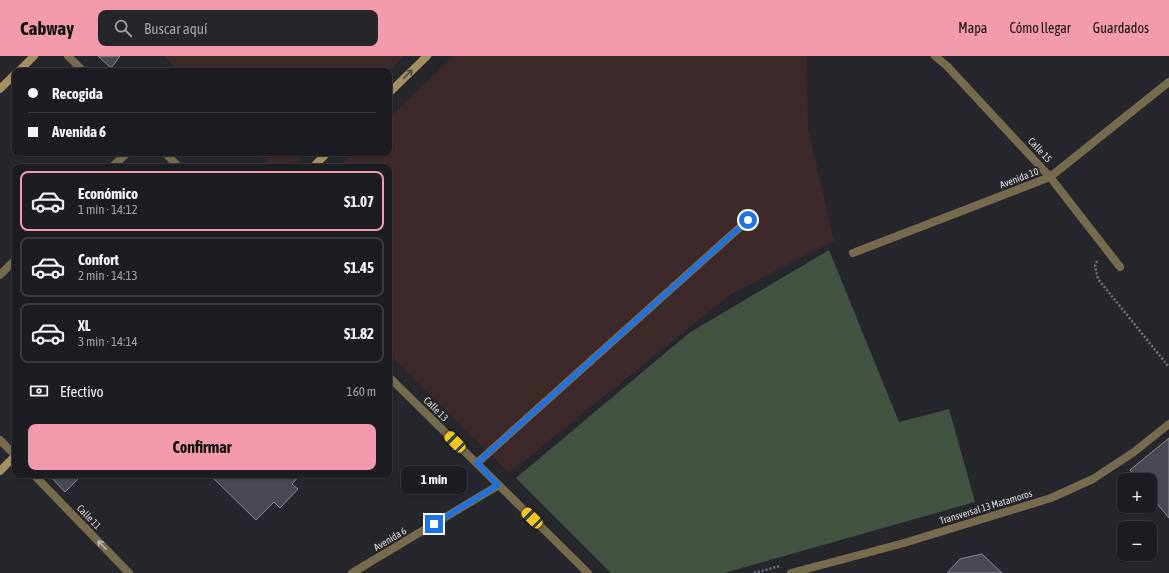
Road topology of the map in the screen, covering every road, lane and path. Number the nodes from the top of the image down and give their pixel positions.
1 (34, 56) edge
2 (68, 56) edge
3 (426, 56) edge
4 (935, 56) edge
5 (22, 68) edge
6 (80, 68) edge
7 (12, 77) edge
8 (1169, 82) edge
9 (0, 89) edge
10 (392, 90) edge
11 (124, 156) edge
12 (168, 156) edge
13 (325, 156) edge
14 (115, 164) edge
15 (176, 164) edge
16 (316, 164) edge
17 (1050, 177) junction
18 (748, 220) dead end
19 (1106, 249) junction
20 (853, 253) dead end
21 (12, 263) edge
22 (1120, 267) dead end
23 (0, 275) edge
24 (1169, 367) edge
25 (392, 380) edge
26 (1169, 424) edge
27 (0, 440) edge
28 (12, 453) edge
29 (12, 459) edge
30 (477, 463) junction
31 (0, 471) edge
32 (37, 478) edge
33 (498, 485) junction
34 (785, 565) dead end
35 (356, 572) edge
36 (129, 573) edge
37 (588, 573) edge
38 (754, 573) edge
39 (791, 573) edge

1 - 5 street
2 - 6 street
10 -> 3 street
4 - 17 street, Calle 15
7 - 9 street
8 - 17 street, Avenida 10
11 - 14 street
12 - 15 street
13 - 16 street
17 - 19 street, Calle 15
17 - 20 street, Avenida 10
18 - 30 street
19 - 22 street, Calle 15
19 - 24 path
21 - 23 street
25 - 30 street, Calle 13
26 - 39 street, Transversal 13 Matamoros
27 - 28 street
29 - 31 street
30 - 33 street, Calle 13
36 -> 32 street, Calle 11
33 - 35 street, Avenida 6
33 - 37 street, Calle 13
34 - 38 path

